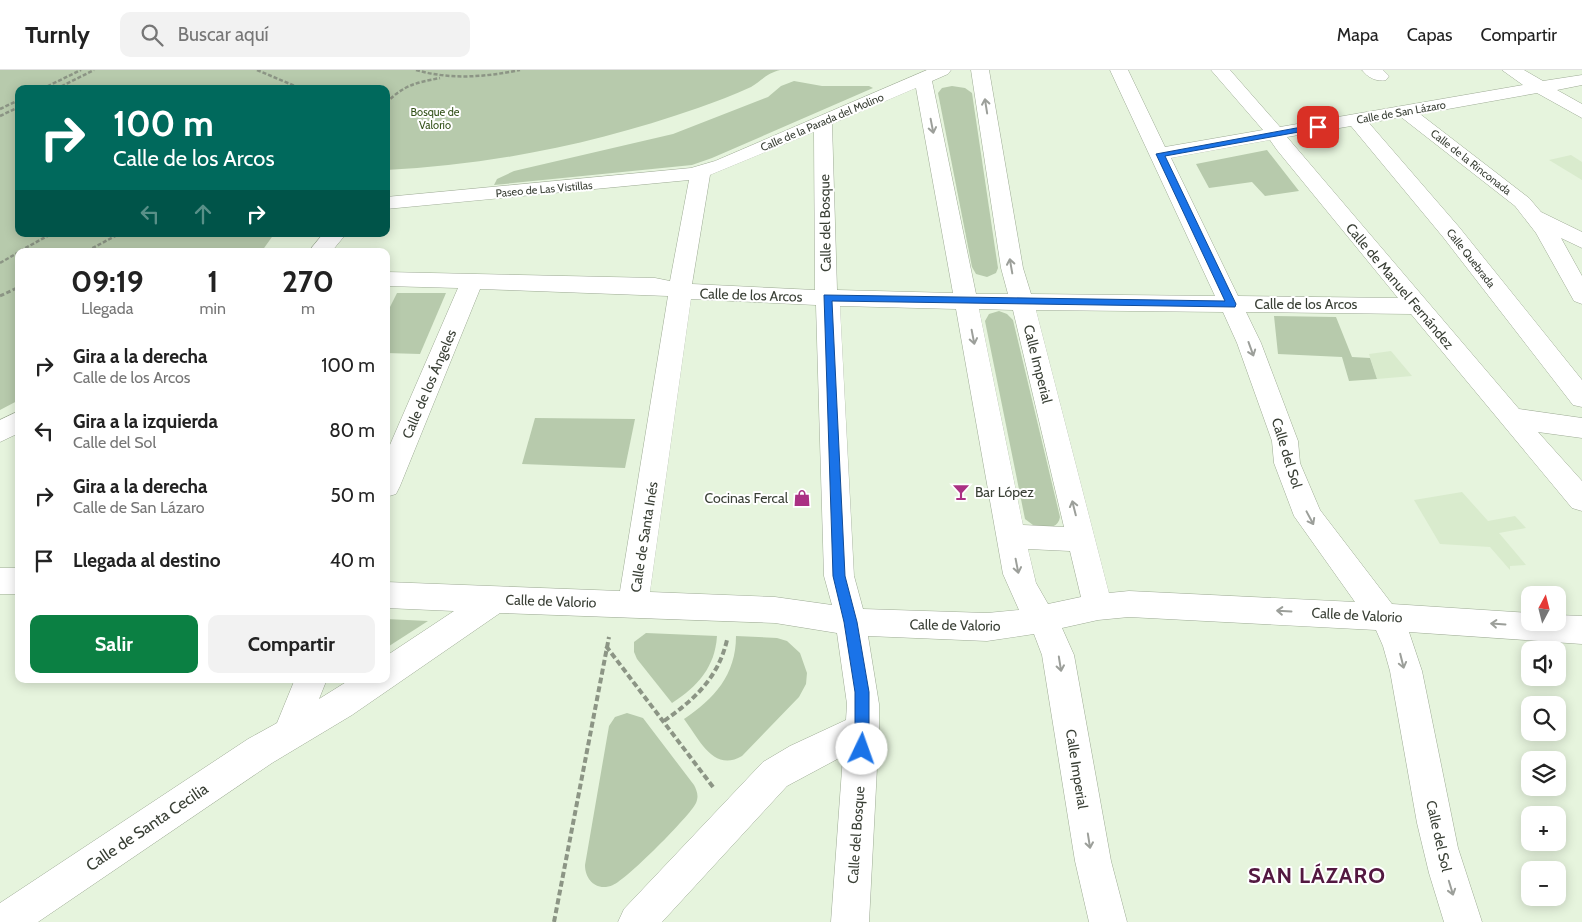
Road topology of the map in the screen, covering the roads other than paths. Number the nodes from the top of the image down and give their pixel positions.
1 (980, 70) edge
2 (1119, 70) edge
3 (1220, 70) edge
4 (1511, 70) edge
5 (932, 74) edge
6 (1582, 80) edge
7 (1541, 88) junction
8 (1405, 111) junction
9 (1582, 112) edge
10 (1356, 120) junction
11 (824, 122) junction
12 (1276, 134) junction
13 (1160, 154) junction
14 (701, 172) junction
15 (390, 203) edge
16 (1535, 216) junction
17 (332, 237) edge
18 (1582, 241) edge
19 (323, 248) edge
20 (390, 279) edge
21 (472, 281) junction
22 (681, 290) junction
23 (1582, 296) edge
24 (827, 297) junction
25 (966, 301) junction
26 (1021, 301) junction
27 (1232, 304) junction
28 (1416, 306) junction
29 (1582, 398) edge
30 (1511, 418) junction
31 (15, 423) edge
32 (1582, 428) edge
33 (0, 432) edge
34 (390, 476) edge
35 (1581, 497) edge
36 (1011, 536) junction
37 (1081, 540) junction
38 (0, 581) edge
39 (15, 582) edge
40 (390, 595) edge
41 (496, 599) junction
42 (633, 604) junction
43 (1098, 607) junction
44 (1384, 617) junction
45 (1042, 619) junction
46 (851, 622) junction
47 (1582, 630) edge
48 (390, 671) edge
49 (309, 683) edge
50 (372, 683) edge
51 (863, 730) junction
52 (289, 733) junction
53 (5, 922) edge
54 (636, 922) edge
55 (850, 922) edge
56 (1108, 922) edge
57 (1463, 922) edge

26 -> 1 street, Calle Imperial
2 - 13 street, Calle del Sol
3 - 12 street, Calle de Manuel Fernández
4 - 7 street
5 - 11 street, Calle de la Parada del Molino
5 -> 25 street, Calle Imperial
6 - 7 street, Calle de San Lázaro
7 - 8 street, Calle de San Lázaro
7 - 9 street
8 - 10 street, Calle de San Lázaro
8 - 16 street, Calle de la Rinconada
10 - 12 street, Calle de San Lázaro
10 - 29 street, Calle Quebrada
11 - 14 street, Calle de la Parada del Molino
11 - 24 street, Calle del Bosque
12 - 13 street, Calle de San Lázaro
12 - 28 street, Calle de Manuel Fernández
13 - 27 street, Calle del Sol
14 - 15 street, Paseo de Las Vistillas
14 - 22 street, Calle de Santa Inés
16 - 18 street, Calle de la Rinconada
16 - 23 street, Calle de la Rinconada
17 - 19 street
20 - 21 street, Calle de los Arcos
21 - 22 street, Calle de los Arcos
21 - 34 street, Calle de los Ángeles
22 - 24 street, Calle de los Arcos
22 - 42 street, Calle de Santa Inés
24 - 25 street, Calle de los Arcos
24 - 46 street, Calle del Bosque
25 - 26 street, Calle de los Arcos
25 -> 36 street, Calle Imperial
26 - 27 street, Calle de los Arcos
37 -> 26 street, Calle Imperial
27 - 28 street, Calle de los Arcos
27 -> 44 street, Calle del Sol
28 - 30 street, Calle de Manuel Fernández
30 - 32 street
30 - 35 street, Calle de Manuel Fernández
31 - 33 street
36 - 37 street
36 -> 45 street, Calle Imperial
37 - 43 street, Calle Imperial
38 - 39 street
40 - 41 street, Calle de Valorio
41 - 42 street, Calle de Valorio
41 - 48 street
42 - 46 street, Calle de Valorio
44 -> 43 street, Calle de Valorio
43 - 45 street, Calle de Valorio
47 -> 44 street, Calle de Valorio
44 -> 57 street, Calle del Sol
45 - 46 street, Calle de Valorio
45 -> 56 street, Calle Imperial
46 - 51 street, Calle del Bosque
49 - 52 street
50 - 52 street, Calle de Santa Cecilia
51 - 54 street
51 - 55 street, Calle del Bosque
52 - 53 street, Calle de Santa Cecilia

